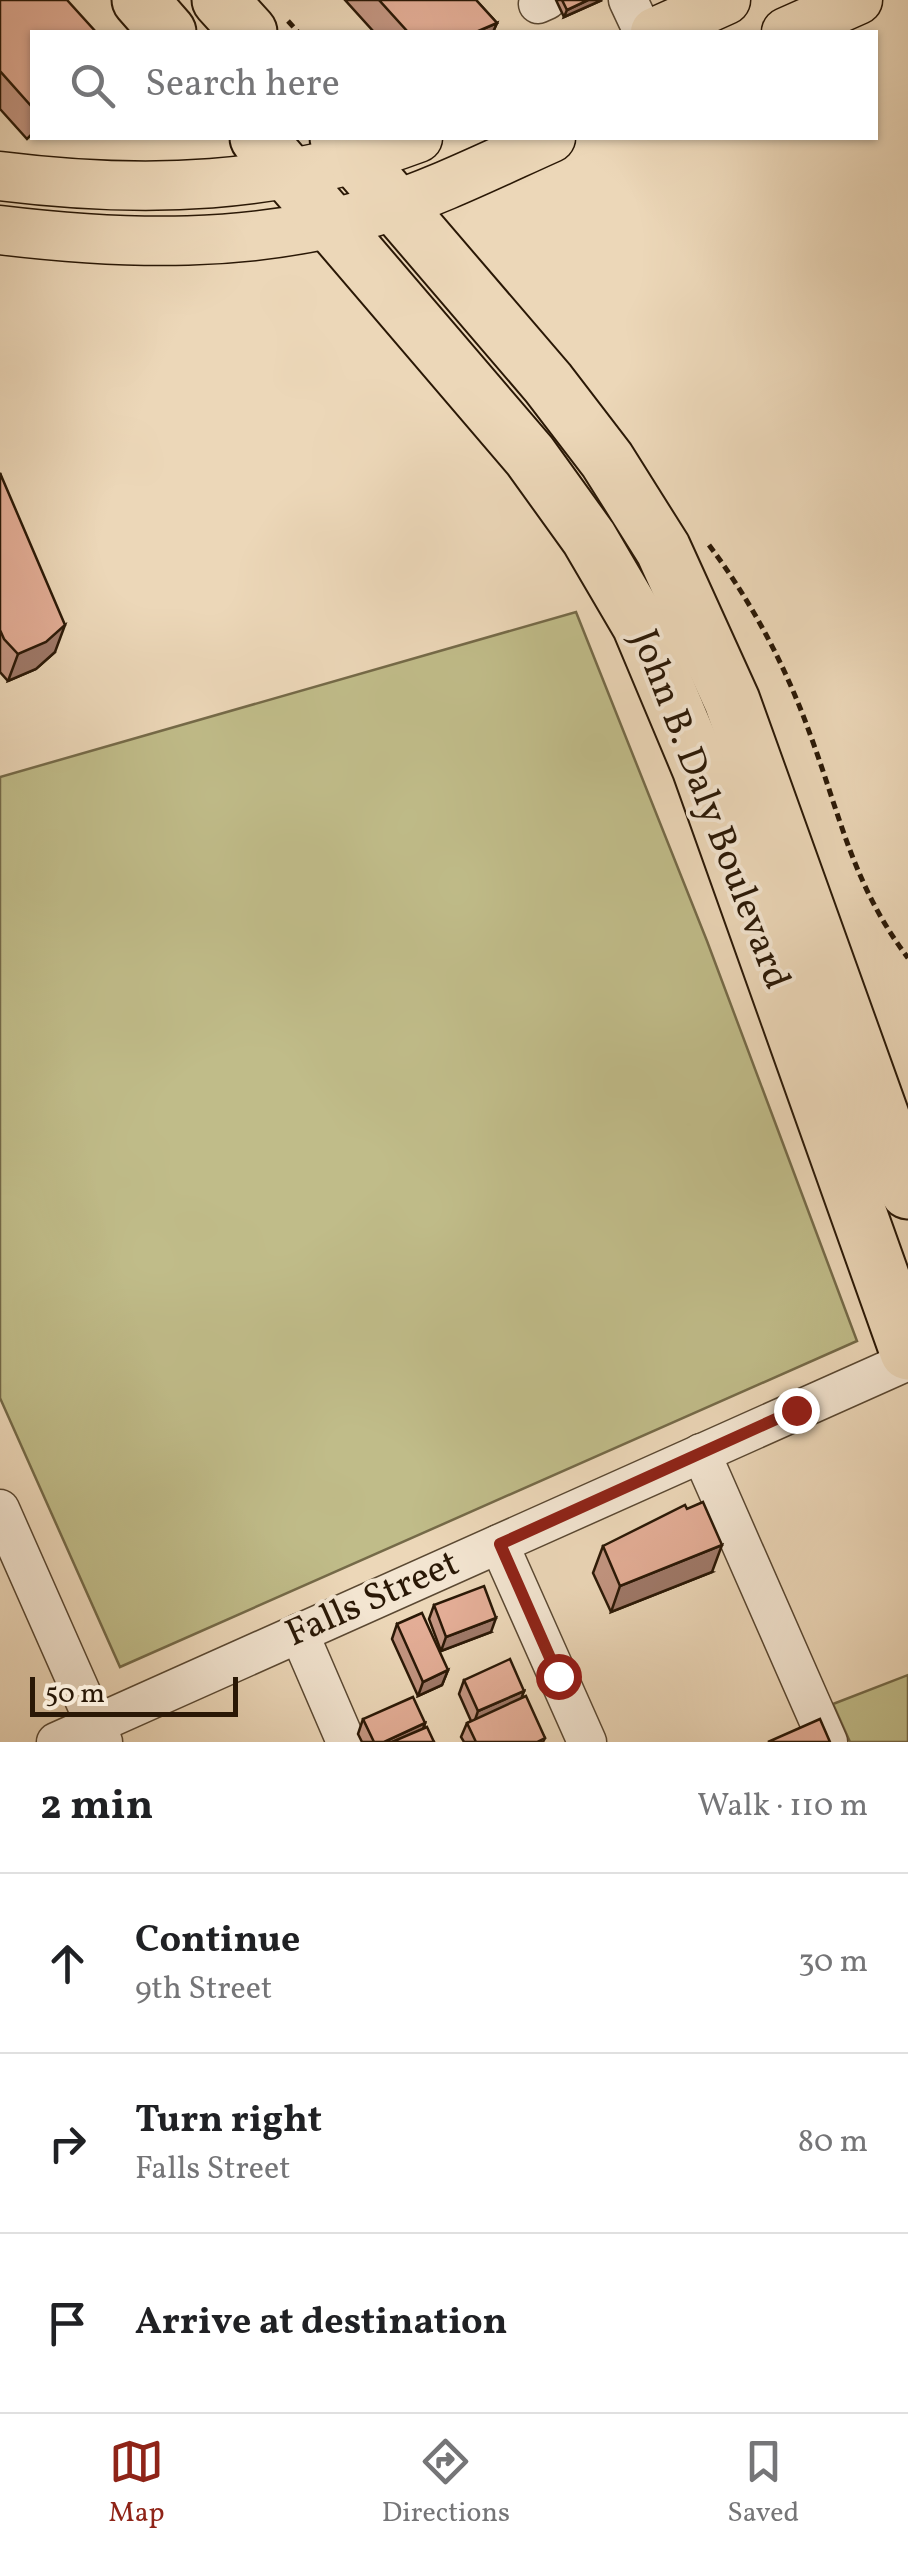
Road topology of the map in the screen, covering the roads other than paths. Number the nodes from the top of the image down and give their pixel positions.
1 (140, 0) edge
2 (220, 0) edge
3 (628, 0) edge
4 (726, 0) edge
5 (858, 0) edge
6 (166, 30) edge
7 (247, 30) edge
8 (642, 30) edge
9 (659, 30) edge
10 (790, 30) edge
11 (404, 140) edge
12 (546, 140) edge
13 (347, 148) edge
14 (274, 156) edge
15 (0, 176) edge
16 (394, 205) junction
17 (332, 222) junction
18 (0, 230) edge
19 (908, 1191) edge
20 (908, 1352) edge
21 (908, 1360) edge
22 (701, 1454) junction
23 (0, 1509) edge
24 (500, 1544) junction
25 (300, 1633) junction
26 (100, 1733) edge
27 (56, 1742) edge
28 (346, 1742) edge
29 (587, 1742) edge
30 (828, 1742) edge

1 - 6 highway
2 - 7 highway
3 - 8 street
4 - 9 main road
5 - 10 main road
11 - 13 main road
12 - 16 main road
13 - 14 main road
13 - 16 highway, John B. Daly Boulevard
14 - 15 main road
14 - 17 highway, John B. Daly Boulevard
16 - 17 main road
16 - 19 highway, John B. Daly Boulevard
17 - 18 main road
17 - 20 highway, John B. Daly Boulevard
21 - 22 street, Falls Street
22 - 24 street, Falls Street
22 - 30 street
23 - 26 street
24 - 25 street, Falls Street
24 - 29 street
25 - 26 street, Falls Street
25 - 28 street
26 - 27 street, Falls Street

